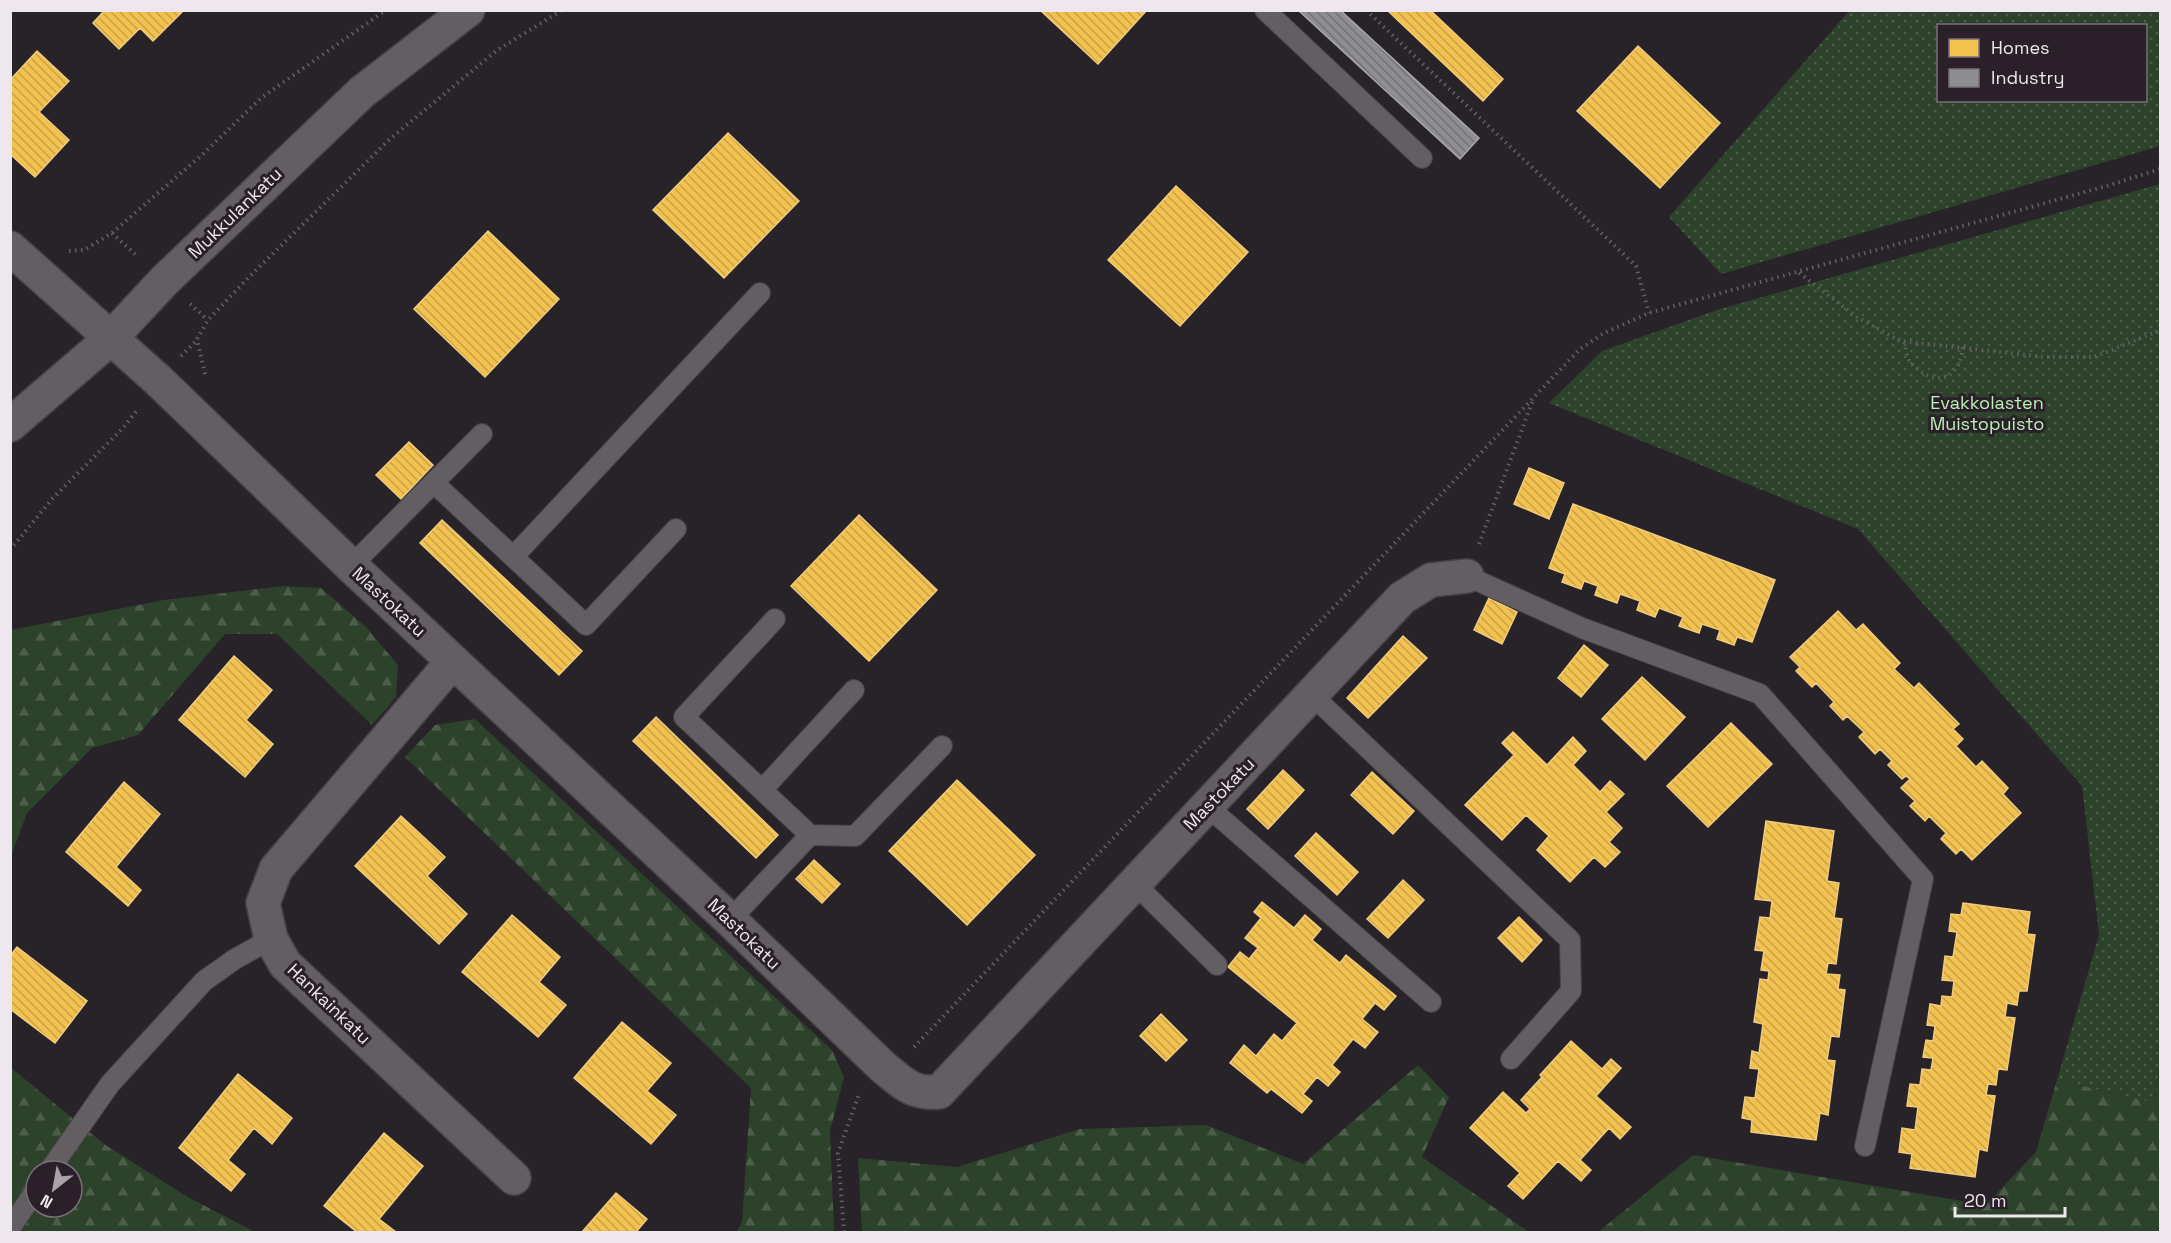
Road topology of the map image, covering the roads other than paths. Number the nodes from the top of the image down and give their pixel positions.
1 (468, 10) edge
2 (1264, 10) edge
3 (1422, 158) dead end
4 (10, 248) edge
5 (760, 293) dead end
6 (110, 339) junction
7 (10, 425) edge
8 (482, 434) dead end
9 (434, 483) junction
10 (676, 529) dead end
11 (513, 557) junction
12 (351, 566) junction
13 (1467, 576) joint
14 (775, 619) dead end
15 (453, 661) junction
16 (854, 690) dead end
17 (1313, 696) junction
18 (942, 746) dead end
19 (762, 790) junction
20 (1207, 807) junction
21 (810, 835) junction
22 (1134, 883) junction
23 (730, 920) junction
24 (271, 939) junction
25 (1217, 965) dead end
26 (1431, 1002) dead end
27 (1511, 1059) dead end
28 (1865, 1146) dead end
29 (57, 1159) edge
30 (514, 1178) dead end
31 (24, 1208) edge
32 (10, 1228) edge

1 - 6 street, Mukkulankatu
2 - 3 lane
4 - 6 street, Mastokatu
5 - 11 lane
6 - 7 street, Mukkulankatu
6 - 12 street, Mastokatu
8 - 9 lane
9 - 11 lane
9 - 12 lane
10 - 11 lane
12 - 15 street, Mastokatu
13 - 17 street, Mastokatu
13 - 28 lane
14 - 19 lane
15 - 23 street, Mastokatu
15 - 24 street, Hankainkatu
16 - 19 lane
17 - 20 street, Mastokatu
17 - 27 lane
18 - 21 lane
19 - 21 lane
20 - 22 street, Mastokatu
20 - 26 lane
21 - 23 lane
22 - 23 street, Mastokatu
22 - 25 lane
24 - 29 lane
24 - 30 street, Hankainkatu
31 - 32 lane

